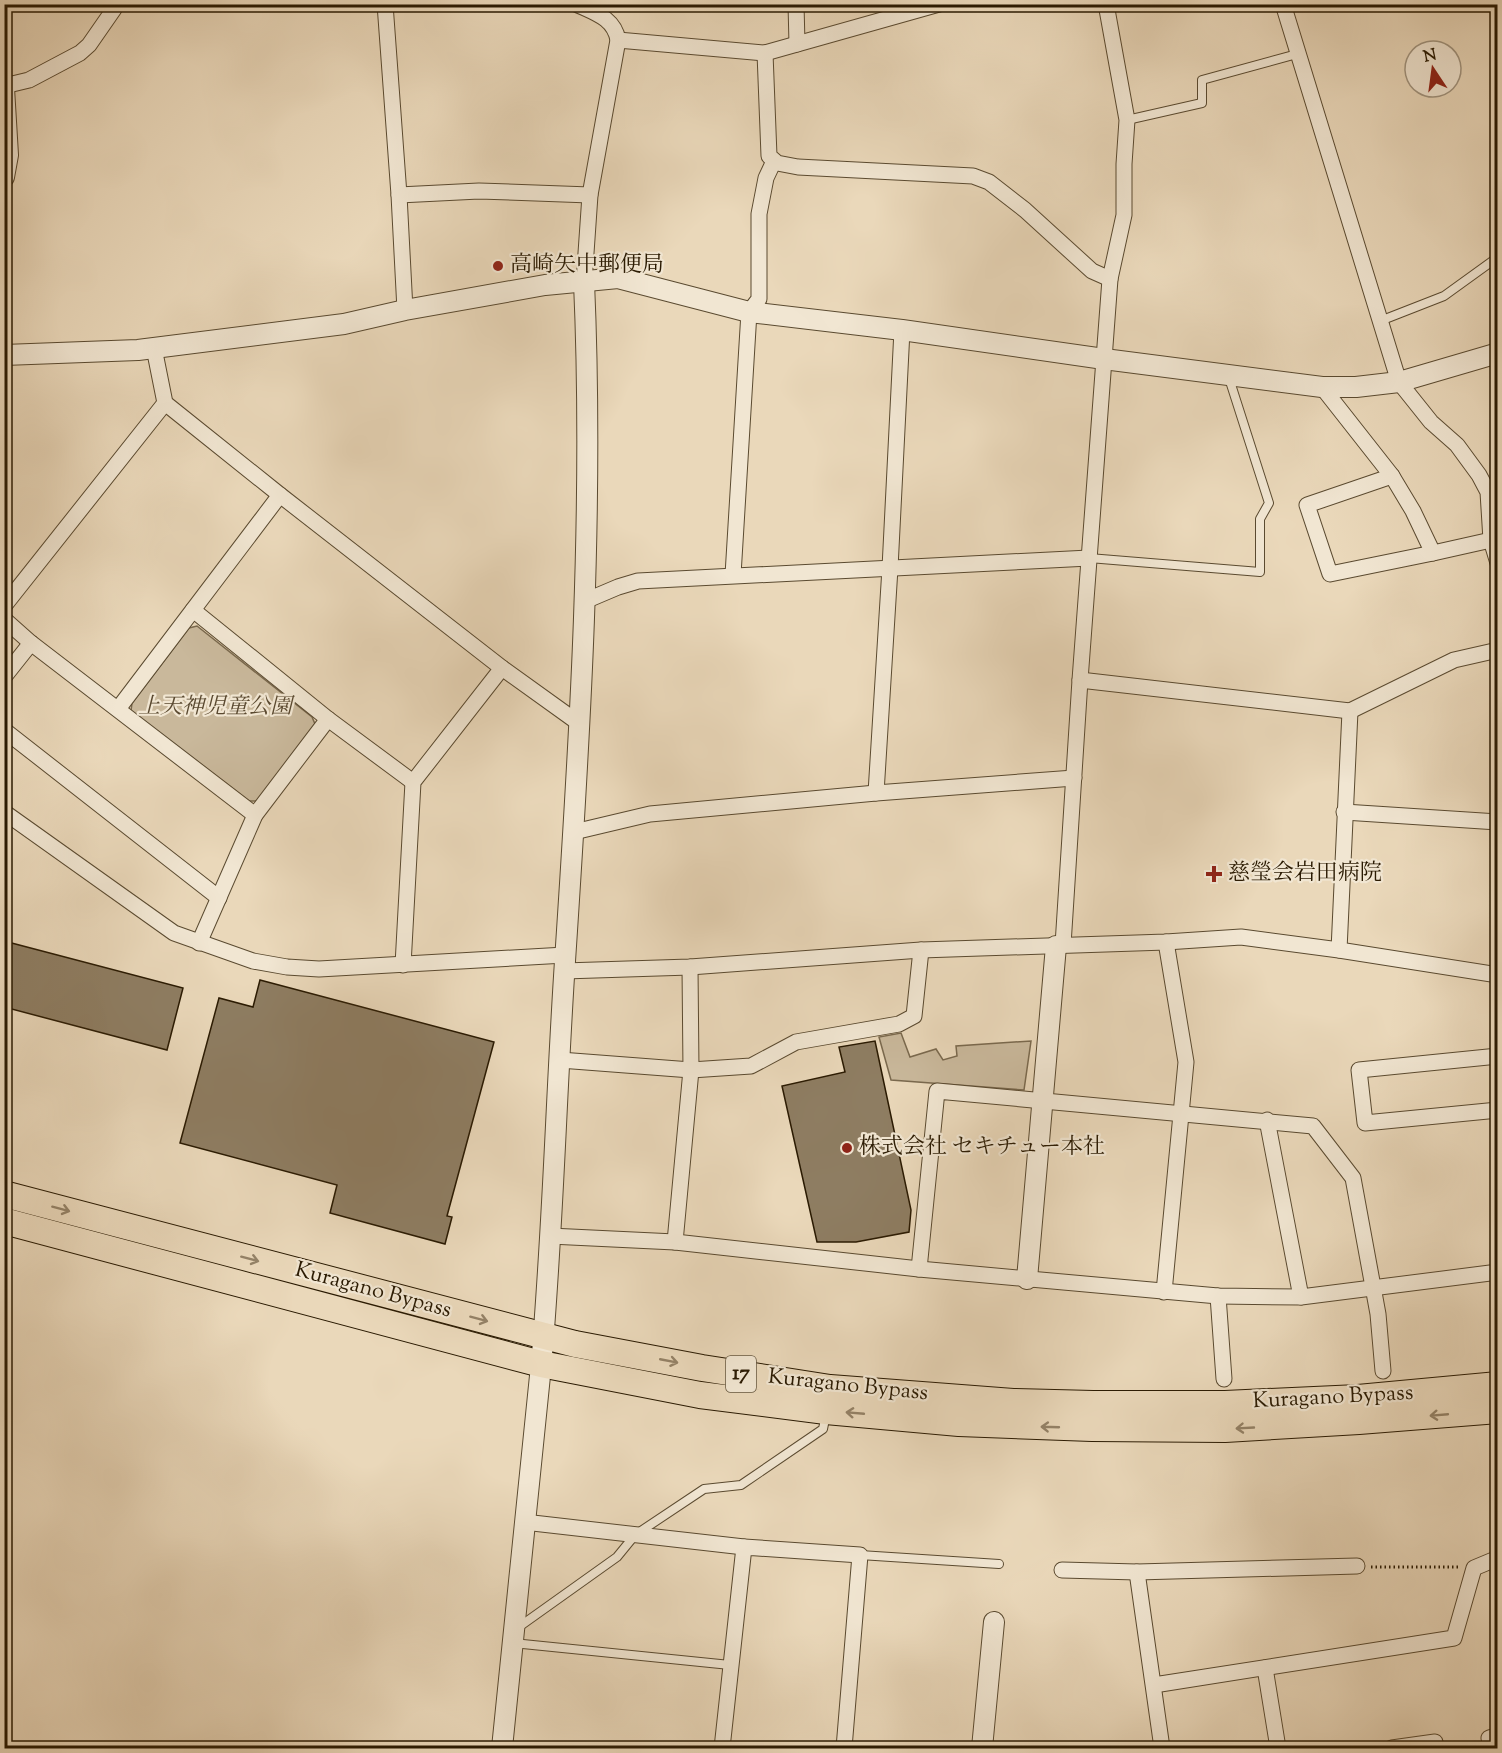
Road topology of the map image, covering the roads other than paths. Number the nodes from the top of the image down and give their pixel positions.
1 (114, 4) edge
2 (385, 4) edge
3 (576, 4) edge
4 (796, 4) edge
5 (939, 4) edge
6 (1106, 4) edge
7 (1285, 5) edge
8 (605, 11) edge
9 (618, 40) junction
10 (797, 44) junction
11 (765, 53) junction
12 (1297, 54) junction
13 (4, 87) edge
14 (1127, 120) junction
15 (774, 160) junction
16 (4, 177) edge
17 (399, 195) junction
18 (590, 195) junction
19 (1497, 257) edge
20 (1110, 279) junction
21 (584, 282) junction
22 (405, 310) junction
23 (749, 312) junction
24 (1380, 321) junction
25 (902, 330) junction
26 (154, 348) junction
27 (1497, 353) edge
28 (4, 355) edge
29 (1104, 359) junction
30 (1228, 375) junction
31 (1399, 382) junction
32 (1322, 387) junction
33 (165, 403) junction
34 (1392, 476) junction
35 (280, 495) junction
36 (1491, 540) junction
37 (1433, 553) junction
38 (1089, 558) junction
39 (1497, 563) edge
40 (890, 568) junction
41 (733, 576) junction
42 (585, 601) junction
43 (4, 606) edge
44 (193, 610) junction
45 (4, 619) edge
46 (31, 643) junction
47 (1497, 650) edge
48 (502, 668) junction
49 (4, 677) edge
50 (1080, 680) junction
51 (118, 709) junction
52 (1350, 711) junction
53 (328, 719) junction
54 (580, 724) junction
55 (4, 730) edge
56 (1074, 778) junction
57 (413, 782) junction
58 (876, 793) junction
59 (4, 812) edge
60 (1344, 812) junction
61 (255, 815) junction
62 (1497, 822) edge
63 (574, 832) junction
64 (219, 898) junction
65 (1166, 942) junction
66 (199, 943) junction
67 (1060, 946) junction
68 (921, 950) junction
69 (1339, 950) junction
70 (564, 963) junction
71 (403, 965) junction
72 (690, 966) junction
73 (1497, 975) edge
74 (1497, 1056) edge
75 (560, 1060) junction
76 (691, 1070) junction
77 (1042, 1100) junction
78 (1497, 1110) edge
79 (1182, 1113) junction
80 (1267, 1120) junction
81 (4, 1194) edge
82 (4, 1221) edge
83 (550, 1236) junction
84 (675, 1242) junction
85 (919, 1269) junction
86 (1497, 1272) edge
87 (1027, 1279) junction
88 (1374, 1289) junction
89 (1164, 1292) junction
90 (1218, 1296) junction
91 (1301, 1297) junction
92 (543, 1336) junction
93 (541, 1364) junction
94 (1383, 1371) dead end
95 (1224, 1379) dead end
96 (1497, 1386) edge
97 (1497, 1410) edge
98 (826, 1411) junction
99 (524, 1522) junction
100 (635, 1535) junction
101 (744, 1547) junction
102 (860, 1555) junction
103 (1497, 1558) edge
104 (999, 1564) dead end
105 (1357, 1566) road end
106 (1062, 1570) dead end
107 (1137, 1572) junction
108 (994, 1622) dead end
109 (512, 1637) junction
110 (730, 1665) junction
111 (1265, 1668) junction
112 (1154, 1685) junction
113 (1497, 1735) edge
114 (1435, 1742) dead end
115 (1393, 1748) edge
116 (502, 1749) edge
117 (722, 1749) edge
118 (844, 1749) edge
119 (982, 1749) edge
120 (1162, 1749) edge
121 (1278, 1749) edge
122 (1491, 1749) edge

1 - 13 street
2 - 17 street
3 - 8 street
4 - 10 street
5 - 10 street
6 - 14 street
7 - 12 street
8 - 9 street
9 - 11 street
9 - 18 street
10 - 11 street
11 - 15 street
12 - 14 lane
12 - 24 street
13 - 16 street
14 - 20 street
15 - 20 street
15 - 23 street
17 - 18 street
17 - 22 street
18 - 21 street
19 - 24 lane
20 - 29 street
21 - 22 street
21 - 23 street
21 - 42 street
22 - 26 street
23 - 25 street
23 - 41 street
24 - 31 street
25 - 29 street
25 - 40 street
26 - 28 street
26 - 33 street
27 - 31 street
29 - 30 street
29 - 38 street
30 - 32 street
30 - 38 lane
31 - 32 street
31 - 36 street
32 - 34 street
33 - 35 street
33 - 43 street
34 - 37 street
34 - 37 street
35 - 44 street
35 - 48 street
36 - 37 street
36 - 39 street
38 - 40 street
38 - 50 street
40 - 41 street
40 - 58 street
41 - 42 street
42 - 54 street
44 - 51 street
44 - 53 street
45 - 46 street
46 - 49 street
46 - 51 street
47 - 52 street
48 - 54 street
48 - 57 street
50 - 52 street
50 - 56 street
51 - 61 street
52 - 60 street
53 - 57 street
53 - 61 street
54 - 63 street
55 - 64 street
56 - 58 street
56 - 67 street
57 - 71 street
58 - 63 street
59 - 66 street
60 - 62 street
60 - 69 street
61 - 64 street
63 - 70 street
64 - 66 street
65 - 67 street
65 - 69 street
65 - 79 street
66 - 71 street
67 - 68 street
67 - 77 street
68 - 72 street
68 - 76 street
69 - 73 street
70 - 71 street
70 - 72 street
70 - 75 street
72 - 76 street
74 - 78 street
75 - 76 street
75 - 83 street
76 - 84 street
77 - 79 street
77 - 85 street
77 - 87 street
79 - 80 street
79 - 89 street
80 - 88 street
80 - 91 street
81 -> 92 highway, Kuragano Bypass / 17
82 - 93 highway, Kuragano Bypass / 17
83 - 84 street
83 - 92 street
84 - 85 street
85 - 87 street
86 - 88 street
87 - 89 street
88 - 91 street
88 - 94 street
89 - 90 street
90 - 91 street
90 - 95 street
92 - 93 street
92 -> 96 highway, Kuragano Bypass / 17
93 - 98 highway, Kuragano Bypass / 17
93 - 99 street
97 -> 98 highway, Kuragano Bypass / 17
98 - 100 lane
99 - 100 street
99 - 109 street
100 - 101 street
100 - 109 lane
101 - 102 street
101 - 110 street
102 - 104 lane
102 - 118 street
103 - 111 street
105 - 107 street
106 - 107 street
107 - 112 street
108 - 119 street
109 - 110 lane
109 - 116 street
110 - 117 street
111 - 112 street
111 - 121 street
112 - 120 street
113 - 122 street
114 - 115 street

